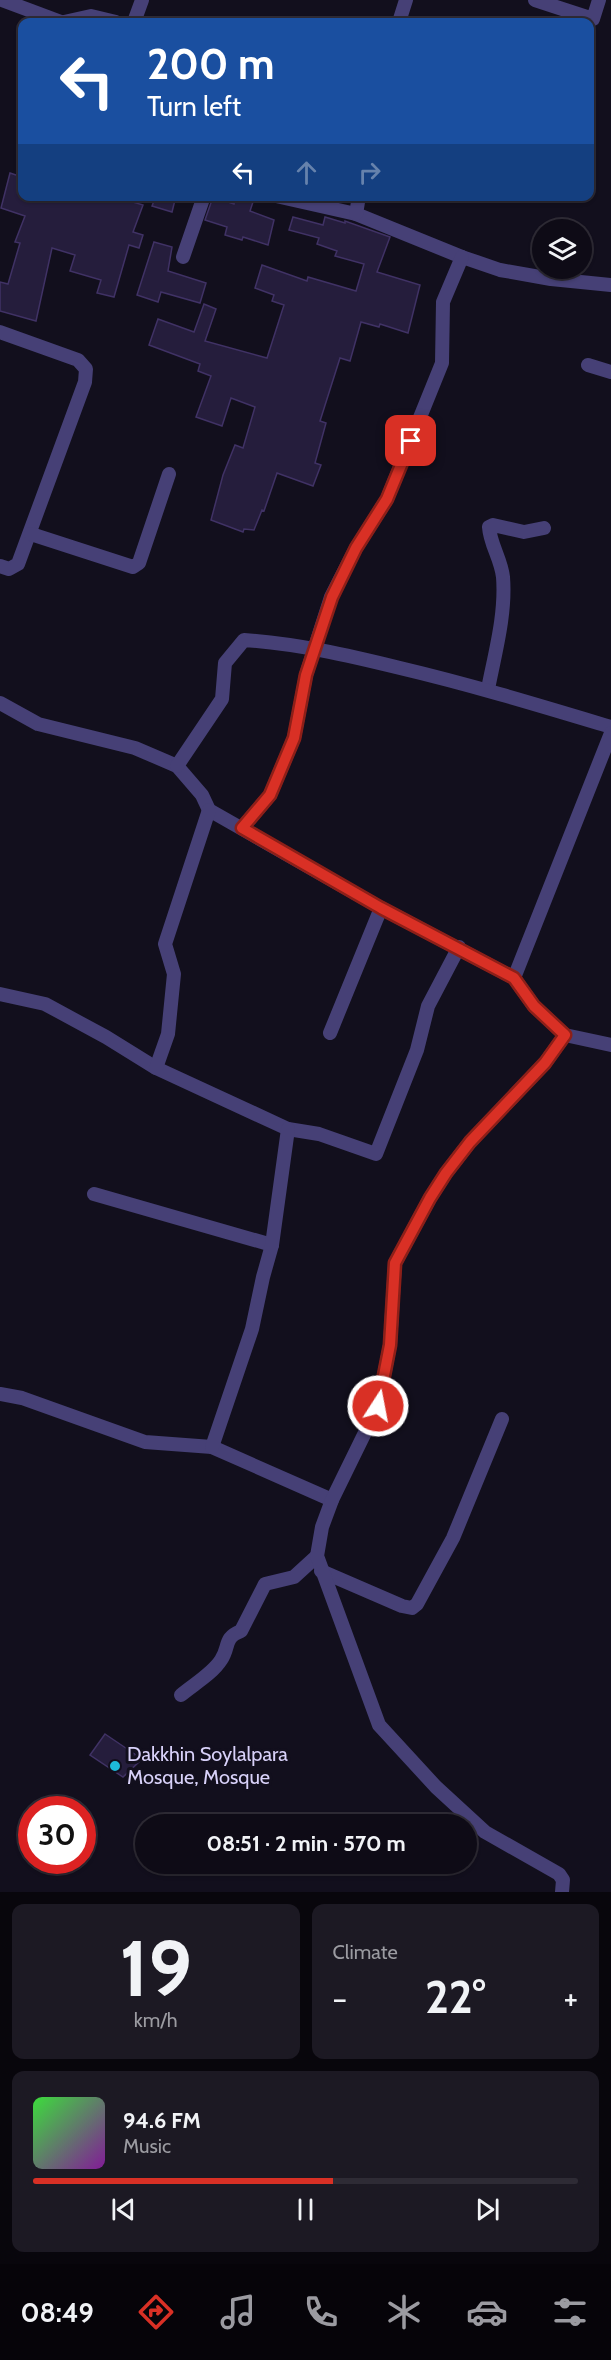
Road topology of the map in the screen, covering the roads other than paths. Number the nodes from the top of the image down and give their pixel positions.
1 (2, 0) edge
2 (142, 0) edge
3 (406, 0) edge
4 (535, 0) edge
5 (599, 0) edge
6 (51, 18) edge
7 (81, 18) edge
8 (99, 18) edge
9 (135, 18) edge
10 (400, 18) edge
11 (590, 18) edge
12 (593, 18) edge
13 (202, 201) edge
14 (298, 201) edge
15 (359, 201) edge
16 (356, 214) junction
17 (183, 256) dead end
18 (462, 257) junction
19 (611, 285) edge
20 (0, 332) edge
21 (588, 365) dead end
22 (611, 372) edge
23 (169, 474) dead end
24 (544, 528) dead end
25 (31, 534) junction
26 (0, 566) edge
27 (316, 647) junction
28 (488, 689) junction
29 (0, 703) edge
30 (611, 727) edge
31 (611, 733) edge
32 (177, 766) junction
33 (209, 810) junction
34 (242, 828) junction
35 (381, 908) junction
36 (459, 947) junction
37 (514, 978) junction
38 (0, 994) edge
39 (330, 1034) dead end
40 (565, 1035) junction
41 (611, 1045) edge
42 (156, 1068) junction
43 (288, 1129) junction
44 (94, 1194) dead end
45 (272, 1245) junction
46 (0, 1394) edge
47 (502, 1419) dead end
48 (212, 1447) junction
49 (332, 1500) junction
50 (316, 1556) junction
51 (321, 1571) junction
52 (182, 1695) dead end
53 (562, 1892) edge

1 - 6 street
2 - 9 street
3 - 10 street
4 - 11 street
5 - 12 street
7 - 8 street
13 - 17 street
14 - 16 street
15 - 16 street
16 - 18 street
18 - 19 street
18 - 27 street
20 - 25 street
21 - 22 street
23 - 25 street
24 - 28 street
25 - 26 street
27 - 28 street
27 - 32 street
27 - 34 street
28 - 30 street
29 - 32 street
31 - 37 street
32 - 33 street
33 - 34 street
33 - 42 street
34 - 35 street
35 - 36 street
35 - 39 street
36 - 37 street
36 - 43 street
37 - 40 street
38 - 42 street
40 - 41 street
40 - 49 street
42 - 43 street
43 - 45 street
44 - 45 street
45 - 48 street
46 - 48 street
47 - 51 street
48 - 49 street
49 - 50 street
50 - 51 street
50 - 52 street
51 - 53 street

